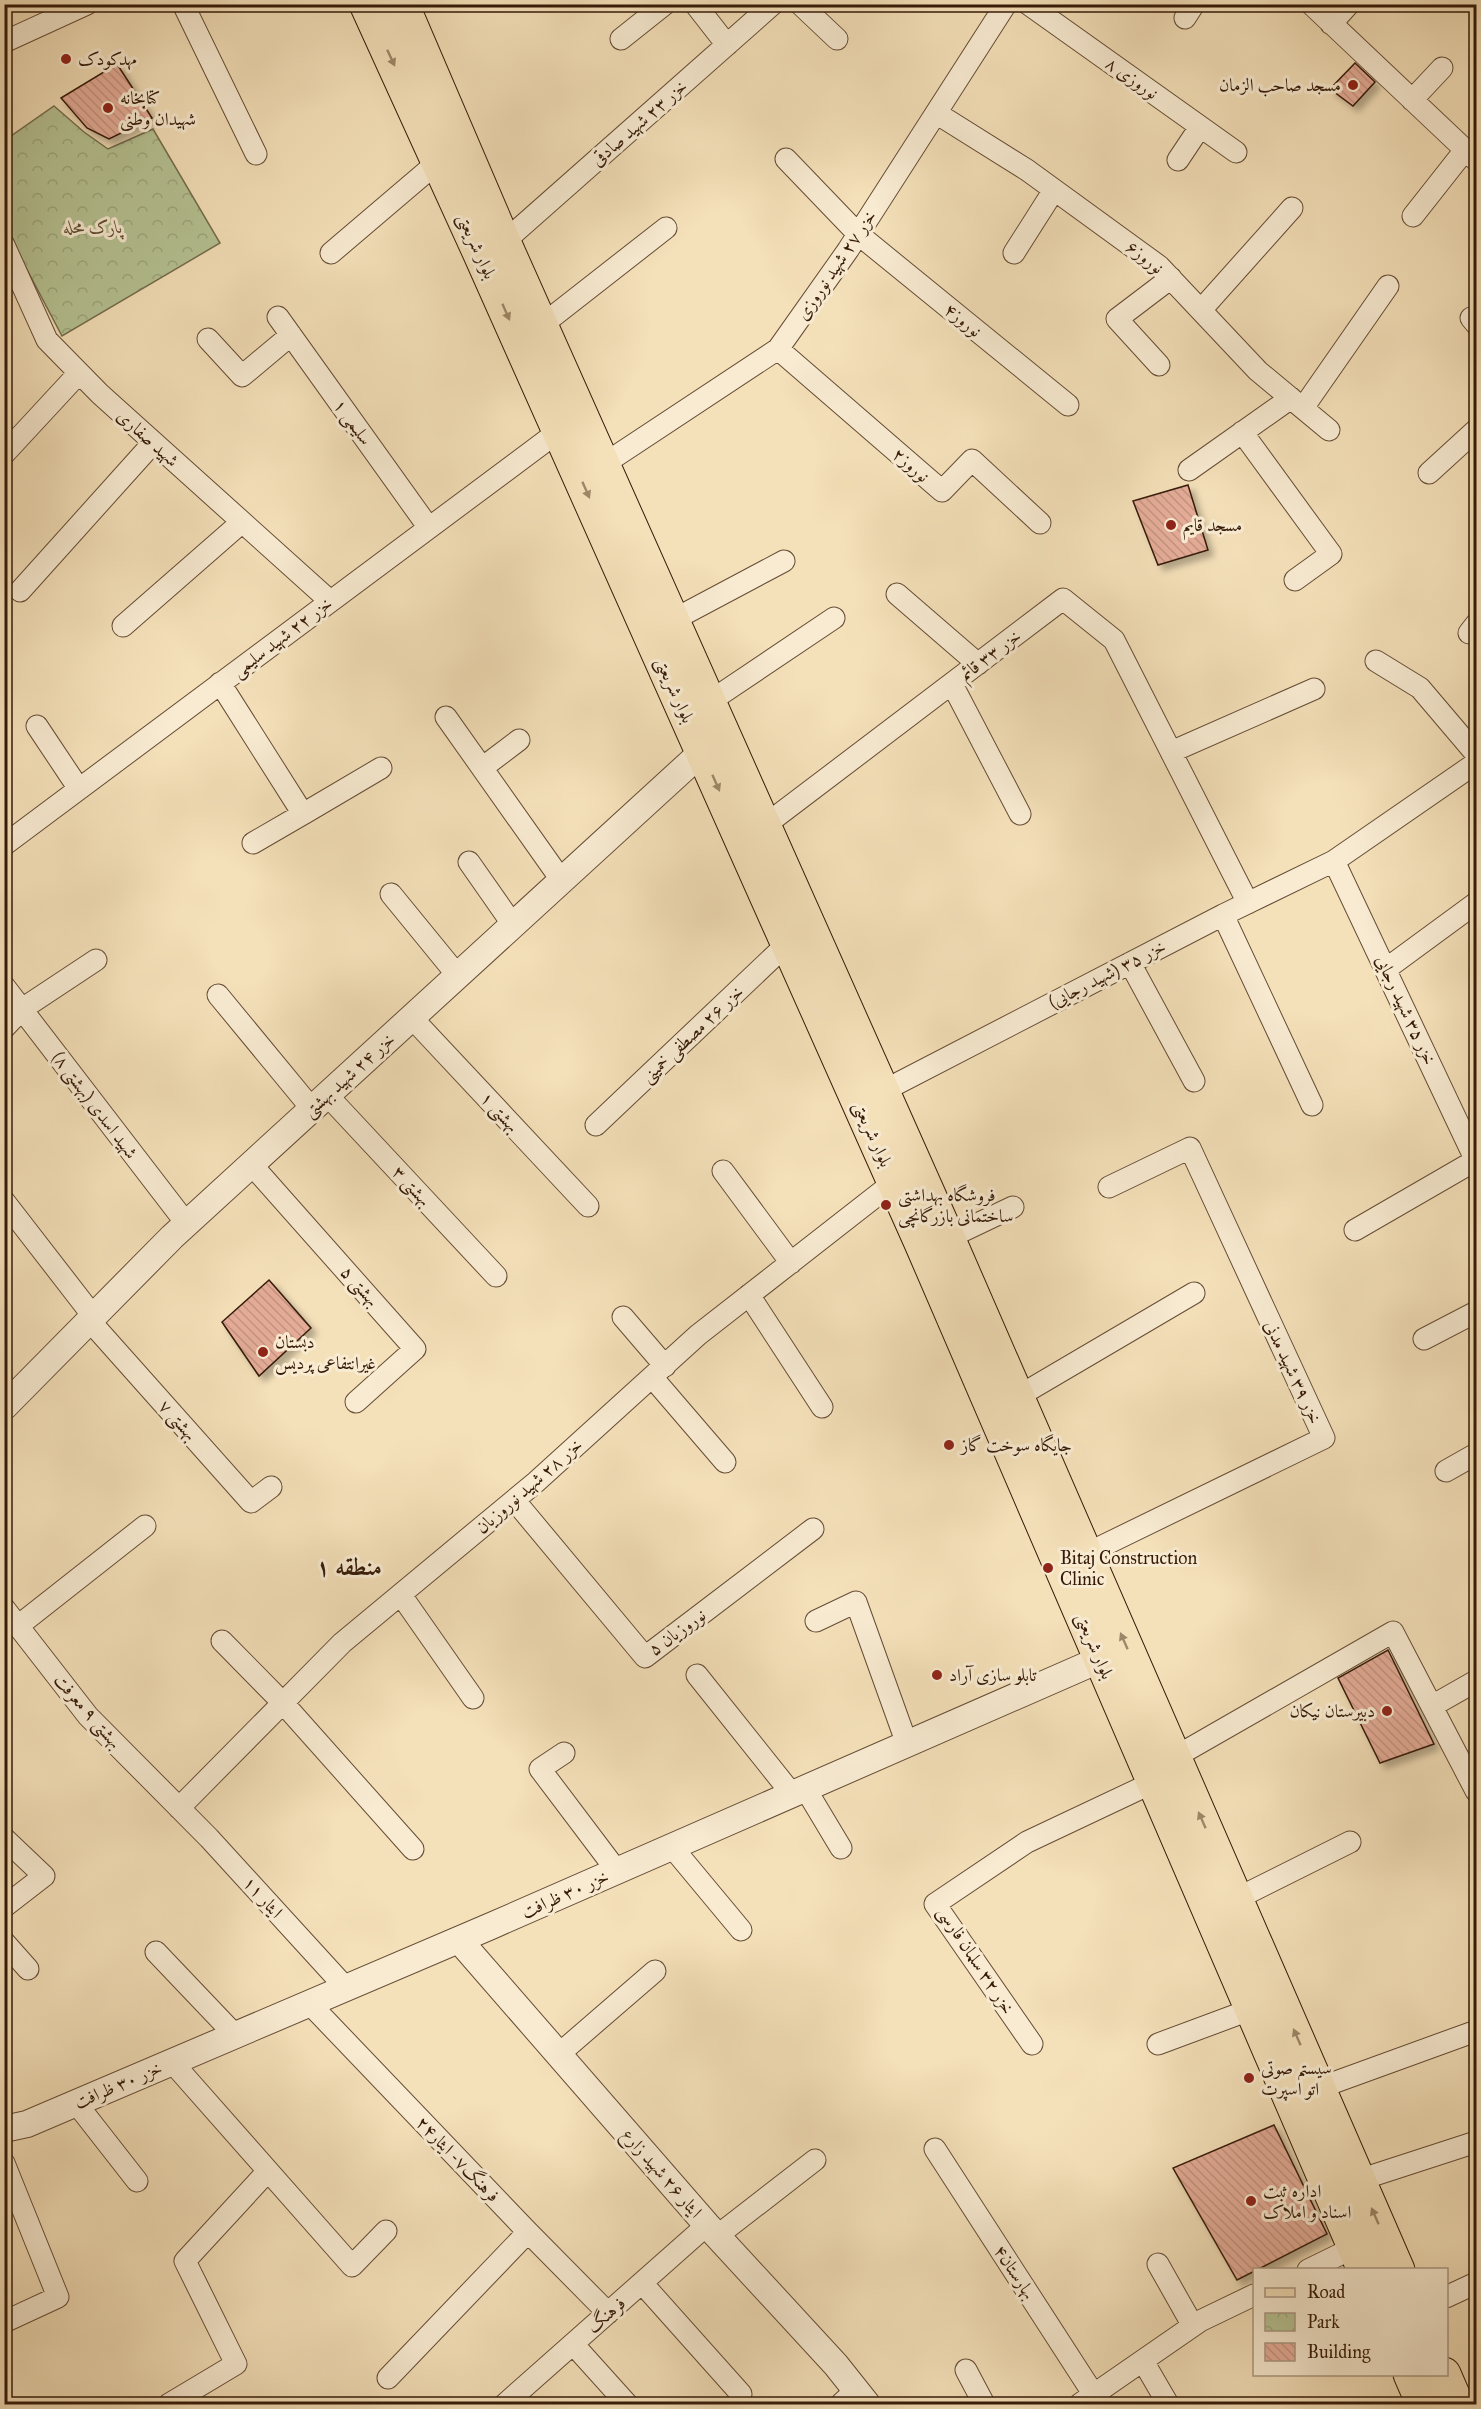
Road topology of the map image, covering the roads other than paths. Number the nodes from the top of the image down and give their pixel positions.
1 (87, 4) edge
2 (183, 4) edge
3 (366, 4) edge
4 (402, 4) edge
5 (665, 4) edge
6 (695, 4) edge
7 (773, 4) edge
8 (800, 4) edge
9 (1006, 4) edge
10 (1028, 4) edge
11 (1311, 4) edge
12 (1349, 4) edge
13 (1331, 24) junction
14 (621, 39) dead end
15 (837, 39) dead end
16 (4, 42) edge
17 (727, 45) junction
18 (1442, 68) dead end
19 (1412, 100) junction
20 (936, 113) junction
21 (1200, 127) junction
22 (1236, 152) dead end
23 (256, 154) dead end
24 (1471, 155) edge
25 (786, 159) dead end
26 (1178, 160) dead end
27 (438, 161) junction
28 (1054, 190) junction
29 (1292, 208) dead end
30 (1413, 216) dead end
31 (666, 228) dead end
32 (858, 234) junction
33 (4, 245) edge
34 (492, 247) junction
35 (331, 253) dead end
36 (1014, 253) dead end
37 (1171, 278) junction
38 (1388, 286) dead end
39 (1201, 310) junction
40 (278, 316) dead end
41 (542, 325) junction
42 (291, 335) junction
43 (208, 339) dead end
44 (778, 350) junction
45 (1158, 365) dead end
46 (79, 373) junction
47 (1297, 403) junction
48 (1068, 405) dead end
49 (1329, 430) dead end
50 (1476, 430) edge
51 (559, 431) junction
52 (1242, 432) junction
53 (153, 443) junction
54 (4, 454) edge
55 (604, 464) junction
56 (1189, 470) dead end
57 (1429, 473) dead end
58 (242, 522) junction
59 (1040, 523) dead end
60 (429, 528) junction
61 (784, 561) dead end
62 (1294, 580) dead end
63 (20, 591) dead end
64 (897, 594) dead end
65 (330, 601) junction
66 (834, 618) dead end
67 (673, 620) junction
68 (123, 626) dead end
69 (1376, 661) dead end
70 (978, 664) junction
71 (220, 683) junction
72 (952, 684) junction
73 (1314, 689) dead end
74 (709, 702) junction
75 (447, 717) dead end
76 (38, 726) dead end
77 (519, 740) dead end
78 (702, 752) junction
79 (1171, 752) junction
80 (1476, 754) edge
81 (1476, 763) edge
82 (381, 768) dead end
83 (482, 768) junction
84 (79, 789) junction
85 (303, 814) junction
86 (1020, 814) dead end
87 (764, 826) junction
88 (253, 843) dead end
89 (4, 845) edge
90 (1334, 861) junction
91 (470, 862) dead end
92 (562, 880) junction
93 (391, 894) dead end
94 (1248, 903) junction
95 (1476, 903) edge
96 (1223, 915) junction
97 (513, 925) junction
98 (788, 943) junction
99 (96, 960) dead end
100 (1130, 963) junction
101 (1386, 969) junction
102 (458, 976) junction
103 (4, 986) edge
104 (218, 995) dead end
105 (22, 1009) junction
106 (412, 1018) junction
107 (4, 1028) edge
108 (1194, 1081) dead end
109 (882, 1091) junction
110 (319, 1102) junction
111 (1312, 1105) dead end
112 (596, 1125) dead end
113 (1476, 1160) edge
114 (251, 1164) junction
115 (723, 1170) dead end
116 (894, 1182) junction
117 (1109, 1187) dead end
118 (4, 1201) edge
119 (588, 1206) dead end
120 (1013, 1207) dead end
121 (186, 1223) junction
122 (1355, 1230) dead end
123 (948, 1238) junction
124 (791, 1263) junction
125 (496, 1276) dead end
126 (1194, 1293) dead end
127 (749, 1295) junction
128 (1476, 1312) edge
129 (623, 1317) dead end
130 (91, 1318) junction
131 (1424, 1339) dead end
132 (658, 1371) junction
133 (1017, 1397) junction
134 (356, 1402) dead end
135 (4, 1407) edge
136 (822, 1407) dead end
137 (1476, 1454) edge
138 (725, 1462) dead end
139 (1446, 1471) dead end
140 (271, 1487) dead end
141 (515, 1501) junction
142 (145, 1526) dead end
143 (813, 1529) dead end
144 (1086, 1554) junction
145 (401, 1595) junction
146 (4, 1608) edge
147 (816, 1621) dead end
148 (18, 1626) junction
149 (222, 1641) dead end
150 (1101, 1659) junction
151 (697, 1674) dead end
152 (1476, 1681) edge
153 (473, 1698) dead end
154 (283, 1703) junction
155 (1432, 1706) junction
156 (907, 1744) junction
157 (564, 1753) dead end
158 (1174, 1757) junction
159 (1154, 1782) junction
160 (799, 1791) junction
161 (1476, 1791) edge
162 (179, 1808) junction
163 (4, 1838) edge
164 (1350, 1842) dead end
165 (672, 1846) junction
166 (842, 1848) dead end
167 (413, 1849) dead end
168 (1202, 1856) junction
169 (617, 1871) junction
170 (1236, 1899) junction
171 (4, 1907) edge
172 (741, 1930) dead end
173 (459, 1940) junction
174 (4, 1942) edge
175 (156, 1952) dead end
176 (28, 1969) dead end
177 (655, 1971) dead end
178 (346, 1988) junction
179 (309, 2003) junction
180 (1252, 2009) junction
181 (1476, 2031) edge
182 (235, 2035) junction
183 (1032, 2044) dead end
184 (1158, 2044) dead end
185 (559, 2054) junction
186 (172, 2062) junction
187 (1319, 2088) junction
188 (76, 2103) junction
189 (4, 2109) edge
190 (16, 2127) edge
191 (1476, 2142) edge
192 (935, 2149) dead end
193 (815, 2160) dead end
194 (4, 2163) edge
195 (267, 2172) junction
196 (1359, 2180) junction
197 (137, 2181) dead end
198 (386, 2231) dead end
199 (712, 2231) junction
200 (528, 2232) junction
201 (1360, 2258) edge
202 (1158, 2264) dead end
203 (1317, 2268) edge
204 (1397, 2268) edge
205 (642, 2283) junction
206 (1476, 2283) edge
207 (1253, 2296) edge
208 (1448, 2296) edge
209 (608, 2313) junction
210 (4, 2322) edge
211 (1193, 2326) junction
212 (573, 2344) junction
213 (1143, 2361) junction
214 (966, 2370) dead end
215 (1411, 2376) edge
216 (1445, 2376) edge
217 (388, 2378) dead end
218 (741, 2394) dead end
219 (855, 2400) edge
220 (1087, 2400) edge
221 (510, 2403) edge
222 (169, 2404) edge
223 (627, 2404) edge
224 (984, 2404) edge
225 (1168, 2404) edge
226 (1423, 2404) edge
227 (1457, 2404) edge

1 - 16 street
2 - 23 street
3 -> 27 main road, بلوار شریعتی
4 - 34 main road, بلوار شریعتی
5 - 14 street
6 - 17 street
7 - 17 street, خزر ۲۳ شهید صادقی
8 - 15 street
9 - 20 street, خزر ۲۷ شهید نوروزی
10 - 21 street, نوروزی ۸
11 - 13 street
12 - 13 street
13 - 19 street
17 - 34 street, خزر ۲۳ شهید صادقی
18 - 19 street
19 - 24 street
20 - 28 street, نوروز۶
20 - 32 street, خزر ۲۷ شهید نوروزی
21 - 22 street, نوروزی ۸
21 - 26 street
24 - 30 street
25 - 32 street, نوروز۴
27 - 34 main road, بلوار شریعتی
27 - 35 street
28 - 36 street
28 - 37 street, نوروز۶
29 - 39 street
31 - 41 street
32 - 44 street, خزر ۲۷ شهید نوروزی
32 - 48 street, نوروز۴
33 - 46 street, شهید صفاری
34 - 41 main road, بلوار شریعتی
34 -> 51 main road, بلوار شریعتی
37 - 39 street, نوروز۶
37 - 45 street
38 - 47 street
39 - 47 street, نوروز۶
40 - 42 street, سلیمی ۱
41 - 55 main road, بلوار شریعتی
42 - 43 street
42 - 60 street, سلیمی ۱
44 - 55 street, خزر ۲۷ شهید نوروزی
44 - 59 street, نوروز۲
46 - 53 street, شهید صفاری
46 - 54 street
47 - 49 street, نوروز۶
47 - 52 street
50 - 57 street
51 - 60 street, خزر ۲۲ شهید سلیمی
51 -> 78 main road, بلوار شریعتی
52 - 56 street
52 - 62 street
53 - 58 street, شهید صفاری
53 - 63 street
55 - 67 main road, بلوار شریعتی
58 - 65 street, شهید صفاری
58 - 68 street
60 - 65 street, خزر ۲۲ شهید سلیمی
61 - 67 street
64 - 70 street
65 - 71 street, خزر ۲۲ شهید سلیمی
66 - 74 street
67 - 74 main road, بلوار شریعتی
69 - 80 street
70 - 72 street, خزر ۳۳ قائم
70 - 79 street, خزر ۳۳ قائم
71 - 84 street, خزر ۲۲ شهید سلیمی
71 - 85 street
72 - 86 street
72 - 87 street, خزر ۳۳ قائم
73 - 79 street
74 - 87 main road, بلوار شریعتی
75 - 83 street
76 - 84 street
77 - 83 street
78 - 92 street, خزر ۲۴ شهید بهشتی
78 -> 98 main road, بلوار شریعتی
79 - 94 street
81 - 90 street, خزر ۳۵ (شهید رجایی)
82 - 85 street
83 - 92 street
84 - 89 street, خزر ۲۲ شهید سلیمی
85 - 88 street
87 - 109 main road, بلوار شریعتی
90 - 94 street, خزر ۳۵ (شهید رجایی)
90 - 101 street, خزر ۳۵ شهید رجایی
91 - 97 street
92 - 97 street, خزر ۲۴ شهید بهشتی
93 - 102 street
94 - 96 street, خزر ۳۵ (شهید رجایی)
95 - 101 street
96 - 100 street, خزر ۳۵ (شهید رجایی)
96 - 111 street
97 - 102 street, خزر ۲۴ شهید بهشتی
98 - 112 street, خزر ۲۶ مصطفی خمینی
98 - 116 main road, بلوار شریعتی
99 - 105 street
100 - 108 street
100 - 109 street, خزر ۳۵ (شهید رجایی)
101 - 113 street, خزر ۳۵ شهید رجایی
102 - 106 street, خزر ۲۴ شهید بهشتی
103 - 105 street, شهید اسدی (بهشتی ۸)
104 - 110 street, بهشتی ۳
105 - 107 street
105 - 121 street, شهید اسدی (بهشتی ۸)
106 - 110 street, خزر ۲۴ شهید بهشتی
106 - 119 street, بهشتی ۱
109 - 123 main road, بلوار شریعتی
110 - 114 street, خزر ۲۴ شهید بهشتی
110 - 125 street, بهشتی ۳
113 - 122 street
114 - 121 street, خزر ۲۴ شهید بهشتی
114 - 134 street, بهشتی ۵
115 - 124 street
116 - 124 street, خزر ۲۸ شهید نوروزیان
116 - 150 main road, بلوار شریعتی
117 - 144 street, خزر ۳۹ شهید مدنی
118 - 130 street
120 - 123 street
121 - 130 street, خزر ۲۴ شهید بهشتی
123 - 133 main road, بلوار شریعتی
124 - 127 street, خزر ۲۸ شهید نوروزیان
126 - 133 street
127 - 132 street, خزر ۲۸ شهید نوروزیان
127 - 136 street
128 - 131 street
129 - 132 street
130 - 135 street, خزر ۲۴ شهید بهشتی
130 - 140 street, بهشتی ۷
132 - 138 street
132 - 141 street, خزر ۲۸ شهید نوروزیان
133 - 144 main road, بلوار شریعتی
137 - 139 street
141 - 143 street, نوروزیان ۵
141 - 145 street, خزر ۲۸ شهید نوروزیان
142 - 148 street
158 -> 144 main road, بلوار شریعتی
145 - 153 street
145 - 154 street, خزر ۲۸ شهید نوروزیان
146 - 148 street, بهشتی ۹ معرفت
147 - 156 street
148 - 162 street, بهشتی ۹ معرفت
149 - 154 street
150 - 156 street, خزر ۳۰ ظرافت
150 - 159 main road, بلوار شریعتی
151 - 160 street
152 - 155 street
154 - 162 street, خزر ۲۸ شهید نوروزیان
154 - 167 street
155 - 158 street
155 - 161 street
156 - 160 street, خزر ۳۰ ظرافت
157 - 169 street
168 -> 158 main road, بلوار شریعتی
159 - 168 main road, بلوار شریعتی
159 - 183 street, خزر ۳۲ سلمان فارسی
160 - 165 street, خزر ۳۰ ظرافت
160 - 166 street
162 - 178 street, ایثار ۱۱
163 - 171 street
164 - 170 street
165 - 169 street, خزر ۳۰ ظرافت
165 - 172 street
168 - 170 main road, بلوار شریعتی
168 - 180 main road, بلوار شریعتی
169 - 173 street, خزر ۳۰ ظرافت
187 -> 170 main road, بلوار شریعتی
173 - 178 street, خزر ۳۰ ظرافت
173 - 185 street, ایثار ۲۶ شهید زارع
174 - 176 street
175 - 182 street
177 - 185 street
178 - 179 street, خزر ۳۰ ظرافت
179 - 182 street, خزر ۳۰ ظرافت
179 - 200 street, فرهنگ۷- ایثار۲۴
180 - 184 street
180 - 201 main road, بلوار شریعتی
181 - 187 street
182 - 186 street, خزر ۳۰ ظرافت
185 - 199 street, ایثار ۲۶ شهید زارع
186 - 188 street, خزر ۳۰ ظرافت
186 - 195 street
187 - 196 main road, بلوار شریعتی
188 - 190 street, خزر ۳۰ ظرافت
188 - 197 street
189 - 190 street
191 - 196 street
192 - 220 street, بهارستان۴
193 - 199 street, فرهنگ
194 - 210 street
195 - 198 street
195 - 222 street
204 -> 196 main road, بلوار شریعتی
199 - 205 street, فرهنگ
199 - 219 street, ایثار ۲۶ شهید زارع
200 - 209 street, فرهنگ۷- ایثار۲۴
200 - 217 street
201 - 203 street
202 - 211 street
205 - 209 street, فرهنگ
205 - 218 street
206 - 208 street
207 - 211 street
209 - 212 street, فرهنگ
211 - 213 street
212 - 221 street, فرهنگ
212 - 223 street
213 - 220 street
213 - 225 street
214 - 224 street
215 - 226 main road
216 - 227 main road

